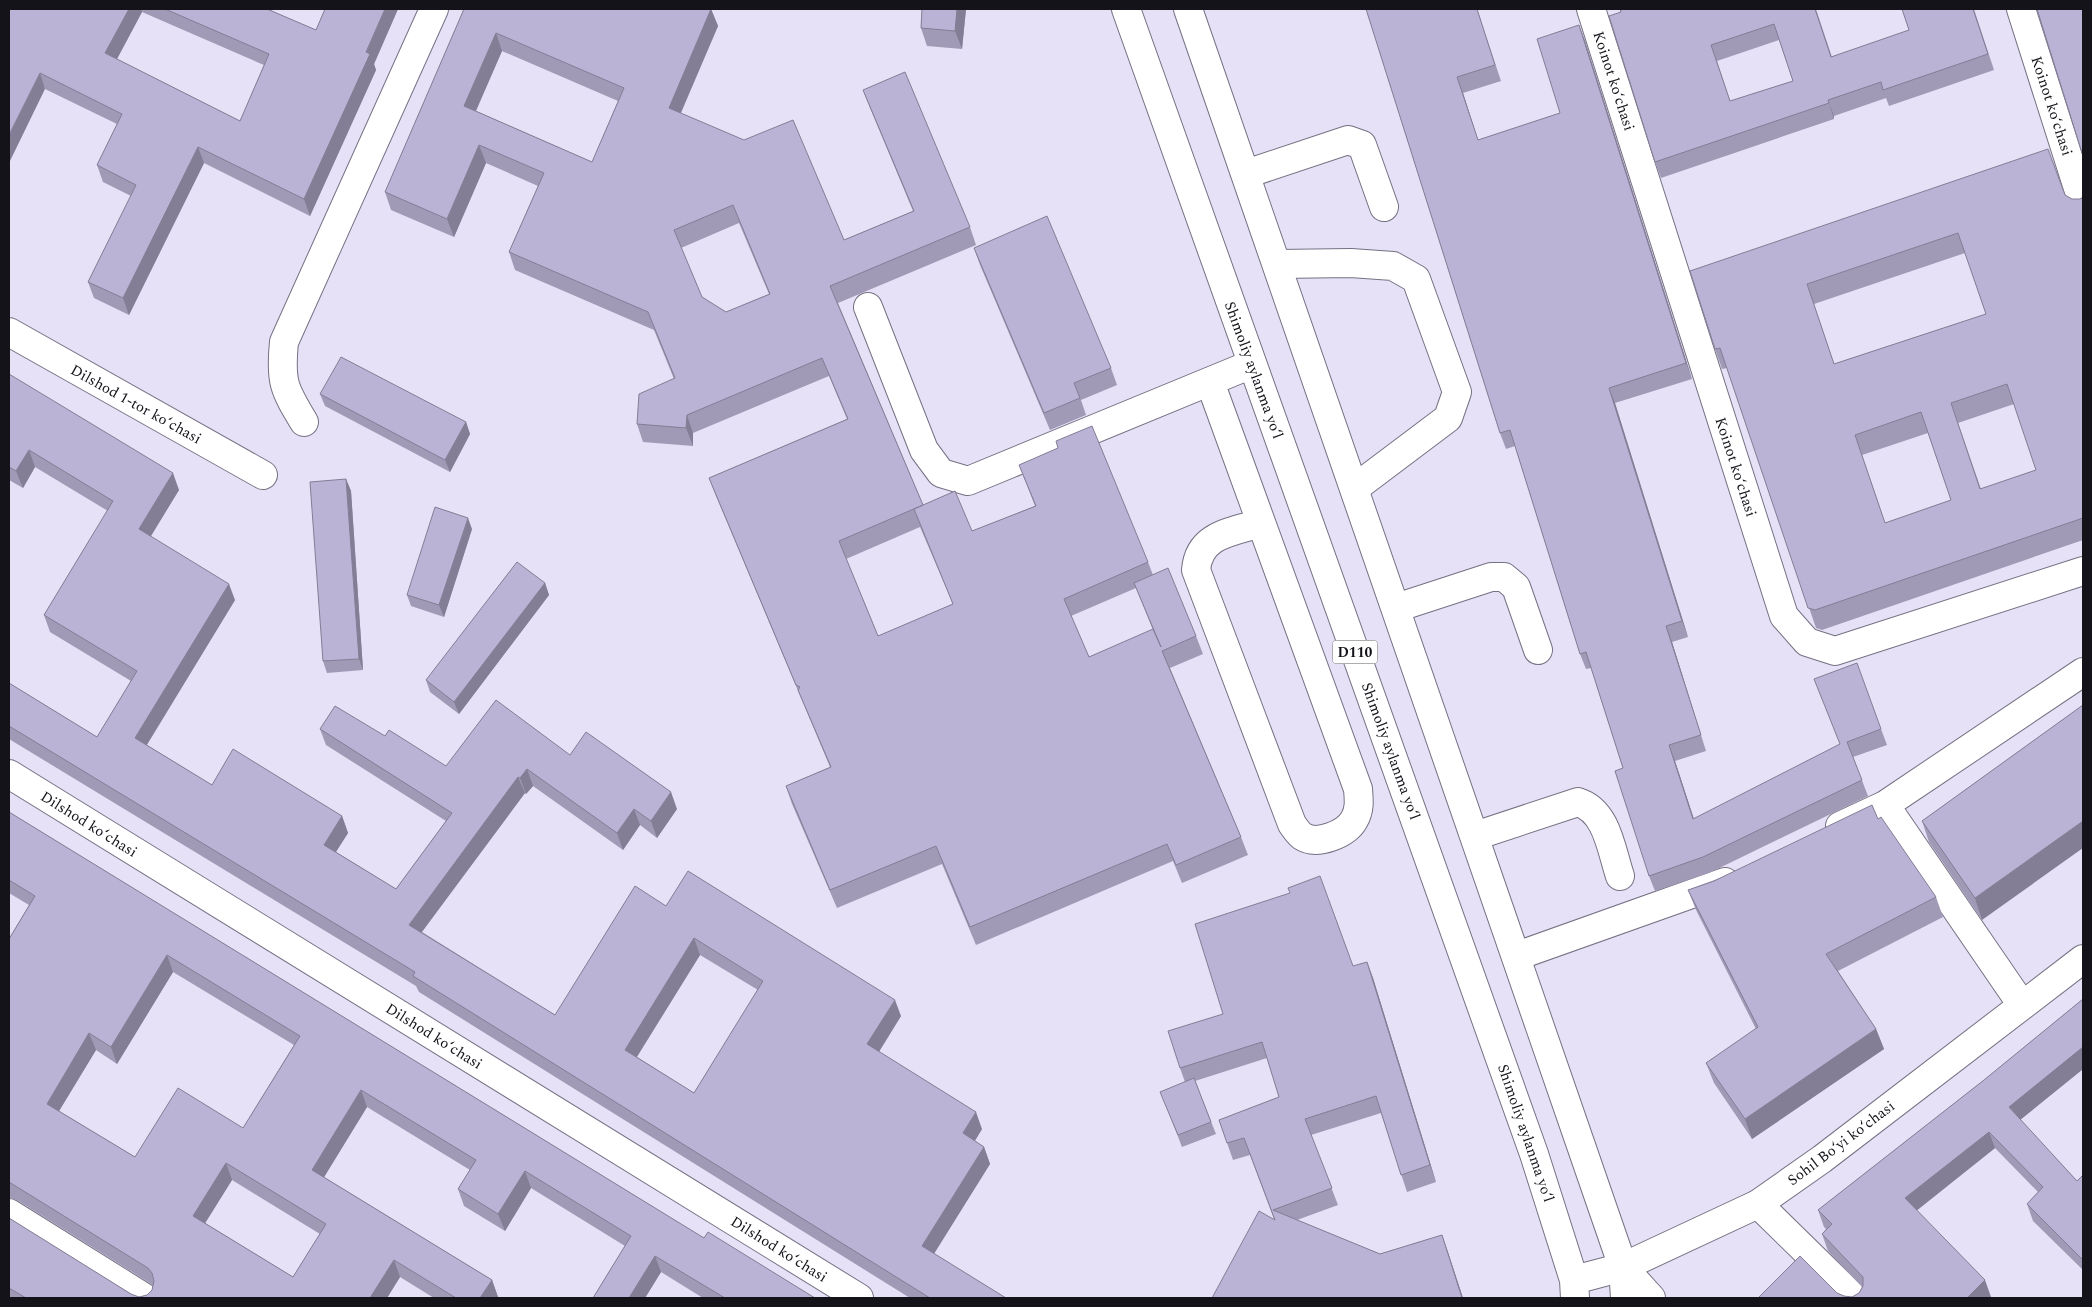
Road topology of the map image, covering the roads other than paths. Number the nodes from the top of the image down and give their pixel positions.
1 (434, 9) edge
2 (1126, 9) edge
3 (1188, 9) edge
4 (1591, 9) edge
5 (2021, 9) edge
6 (1246, 174) junction
7 (2083, 204) edge
8 (1384, 207) dead end
9 (1277, 264) junction
10 (868, 308) dead end
11 (9, 332) edge
12 (1252, 364) junction
13 (1210, 382) junction
14 (304, 422) dead end
15 (263, 475) dead end
16 (1355, 488) junction
17 (1261, 523) junction
18 (2083, 571) edge
19 (1396, 608) junction
20 (1538, 650) dead end
21 (2083, 672) edge
22 (9, 774) edge
23 (1885, 805) junction
24 (1475, 836) junction
25 (1813, 840) edge
26 (1751, 870) edge
27 (1620, 876) dead end
28 (1517, 956) junction
29 (2083, 959) edge
30 (2022, 1005) junction
31 (1758, 1204) junction
32 (9, 1213) edge
33 (1624, 1267) junction
34 (1574, 1289) edge
35 (145, 1298) edge
36 (859, 1298) edge
37 (1625, 1298) edge
38 (1651, 1298) edge
39 (1854, 1298) edge

1 - 14 street
2 - 12 street, Shimoliy aylanma yoʻl / D110
3 - 6 street
4 - 18 street, Koinot koʻchasi
5 - 7 street, Koinot koʻchasi
6 - 8 street
6 - 9 street
9 - 16 street
9 - 16 street
10 - 13 street
11 - 15 street, Dilshod 1-tor koʻchasi
12 - 13 street
12 - 34 street, Shimoliy aylanma yoʻl / D110
13 - 17 street
16 - 19 street
17 - 17 street
19 - 20 street
19 - 24 street
21 - 23 street
22 - 36 street, Dilshod koʻchasi
23 - 25 street
23 - 30 street
24 - 27 street
24 - 28 street
26 - 28 street
28 - 33 street
29 - 30 street, Sohil Boʻyi koʻchasi
30 - 31 street, Sohil Boʻyi koʻchasi
31 - 33 street, Sohil Boʻyi koʻchasi
31 - 39 street
32 - 35 street
33 - 34 street, Sohil Boʻyi koʻchasi
33 - 37 street
33 - 38 street

